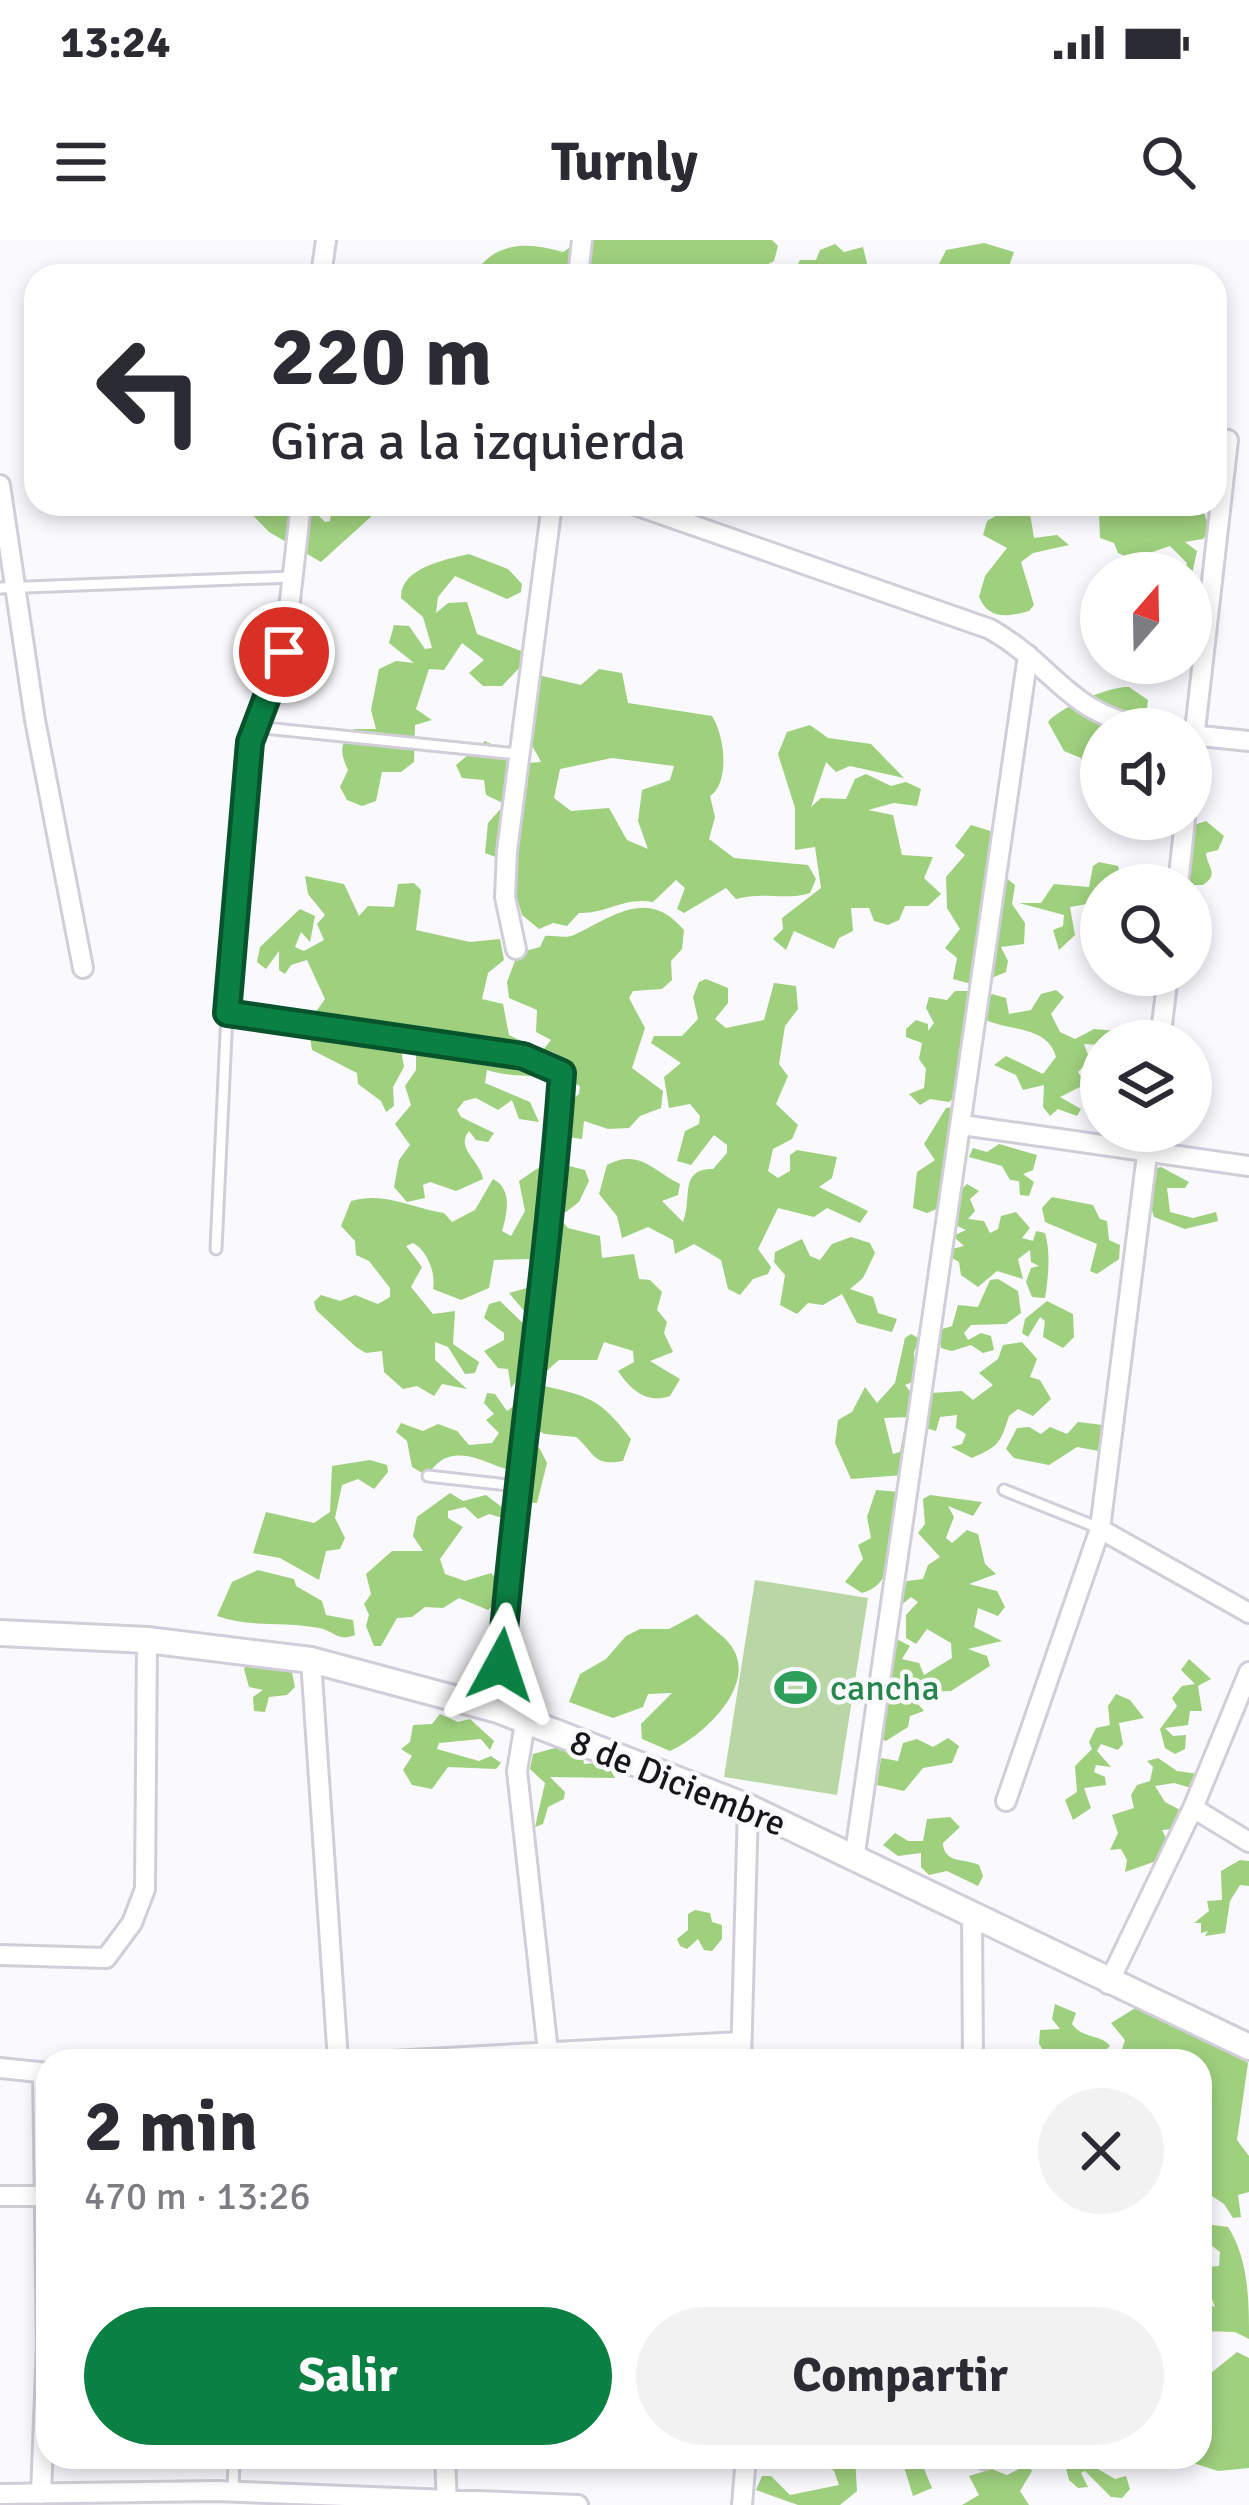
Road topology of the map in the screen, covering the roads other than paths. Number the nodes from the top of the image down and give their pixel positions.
1 (1228, 440) dead end
2 (1227, 448) edge
3 (0, 484) edge
4 (300, 516) edge
5 (550, 516) edge
6 (666, 516) edge
7 (1219, 516) edge
8 (292, 578) junction
9 (7, 587) edge
10 (1028, 656) junction
11 (1088, 708) edge
12 (1196, 708) edge
13 (255, 727) junction
14 (1212, 737) edge
15 (1249, 741) edge
16 (520, 754) junction
17 (516, 949) dead end
18 (83, 968) dead end
19 (227, 1013) junction
20 (549, 1063) joint
21 (962, 1125) junction
22 (1080, 1135) edge
23 (1148, 1152) edge
24 (1193, 1152) edge
25 (1249, 1166) edge
26 (216, 1249) dead end
27 (428, 1476) dead end
28 (516, 1486) junction
29 (1004, 1490) dead end
30 (1100, 1529) junction
31 (1249, 1613) edge
32 (0, 1633) edge
33 (147, 1640) junction
34 (311, 1660) junction
35 (1249, 1672) edge
36 (498, 1710) junction
37 (525, 1723) junction
38 (1006, 1801) dead end
39 (748, 1807) junction
40 (1193, 1808) junction
41 (1249, 1841) edge
42 (854, 1860) junction
43 (972, 1918) junction
44 (0, 1955) edge
45 (1108, 1984) junction
46 (1249, 2047) edge
47 (337, 2049) edge
48 (548, 2049) edge
49 (740, 2049) edge
50 (973, 2049) edge
51 (0, 2068) edge
52 (36, 2072) edge
53 (0, 2196) edge
54 (36, 2196) edge
55 (41, 2469) edge
56 (445, 2469) edge
57 (745, 2469) edge
58 (0, 2494) edge
59 (41, 2494) junction
60 (223, 2496) edge
61 (446, 2502) edge
62 (578, 2505) edge
63 (742, 2505) edge

1 - 2 street
3 - 9 street
4 - 8 street
5 - 16 street
6 - 10 street
7 - 12 street
8 - 9 lane
8 - 13 street
9 - 18 street
10 - 11 street
10 - 21 street
13 - 16 lane
13 - 19 street
14 - 15 street
16 - 17 street
19 - 20 lane
19 - 26 lane
20 - 28 street
21 - 22 street
21 - 42 street
23 - 30 street
24 - 25 street
27 - 28 lane
28 - 36 street
29 - 30 lane
30 - 31 street
30 - 38 street
32 - 33 street, 8 de Diciembre
33 - 34 street, 8 de Diciembre
33 - 44 street
34 - 36 street, 8 de Diciembre
34 - 47 street
35 - 40 street
36 - 37 street, 8 de Diciembre
37 - 39 street, 8 de Diciembre
37 - 48 street
39 - 42 street, 8 de Diciembre
39 - 49 street
40 - 41 street
40 - 45 street
42 - 43 street, 8 de Diciembre
43 - 45 street, 8 de Diciembre
43 - 50 street
45 - 46 street, 8 de Diciembre
51 - 52 street
53 - 54 street
55 - 59 street
56 - 61 street
57 - 63 street
58 - 59 street
59 - 60 street
60 - 61 street
61 - 62 street

